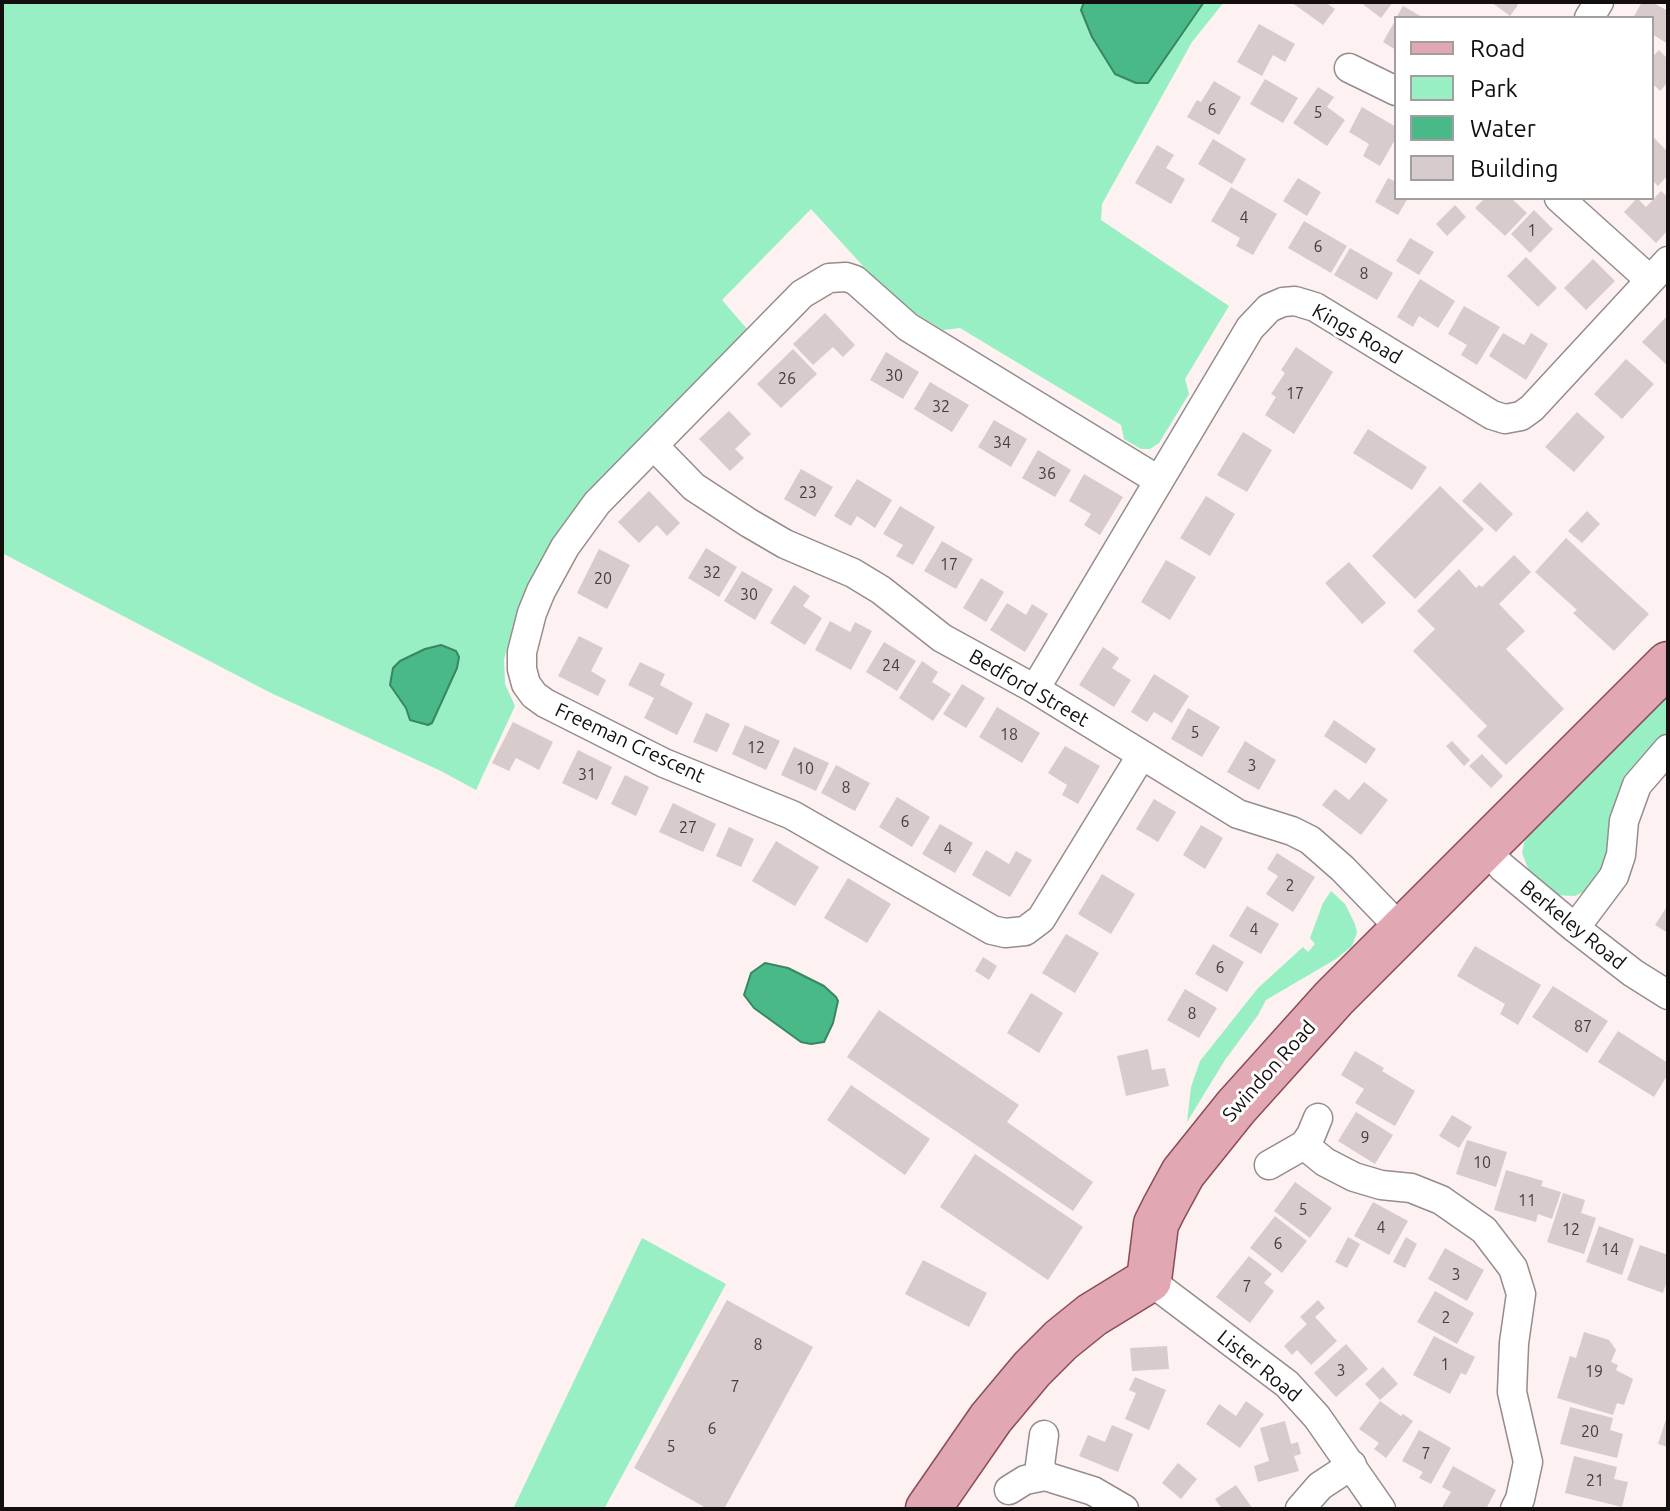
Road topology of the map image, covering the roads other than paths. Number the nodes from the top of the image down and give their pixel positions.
1 (1349, 68) dead end
2 (1394, 90) edge
3 (1562, 200) edge
4 (1659, 270) edge
5 (654, 446) junction
6 (1158, 480) junction
7 (1668, 664) edge
8 (1035, 689) junction
9 (1668, 749) edge
10 (1141, 756) junction
11 (1484, 847) junction
12 (1575, 928) junction
13 (1402, 930) junction
14 (1668, 995) edge
15 (1318, 1118) dead end
16 (1304, 1145) junction
17 (1269, 1165) dead end
18 (1149, 1280) junction
19 (1044, 1435) dead end
20 (1352, 1465) junction
21 (1045, 1476) junction
22 (1009, 1490) dead end
23 (928, 1509) edge
24 (1124, 1509) edge
25 (1300, 1509) edge
26 (1381, 1509) edge
27 (1515, 1509) edge

1 - 2 street
3 - 4 street
4 - 6 street, Kings Road
5 - 6 street, Freeman Crescent
5 - 8 street, Bedford Street
5 - 10 street, Freeman Crescent
6 - 8 street, Kings Road
7 - 11 main road, Swindon Road
8 - 10 street, Bedford Street
9 - 12 street
10 - 13 street, Bedford Street
11 - 12 street, Berkeley Road
11 - 13 main road, Swindon Road
12 - 14 street, Berkeley Road
13 - 18 main road, Swindon Road
15 - 16 street
16 - 17 street
16 - 27 street
18 - 20 street, Lister Road
18 - 23 main road
19 - 21 street
20 - 25 street
20 - 26 street, Lister Road
21 - 22 street
21 - 24 street

